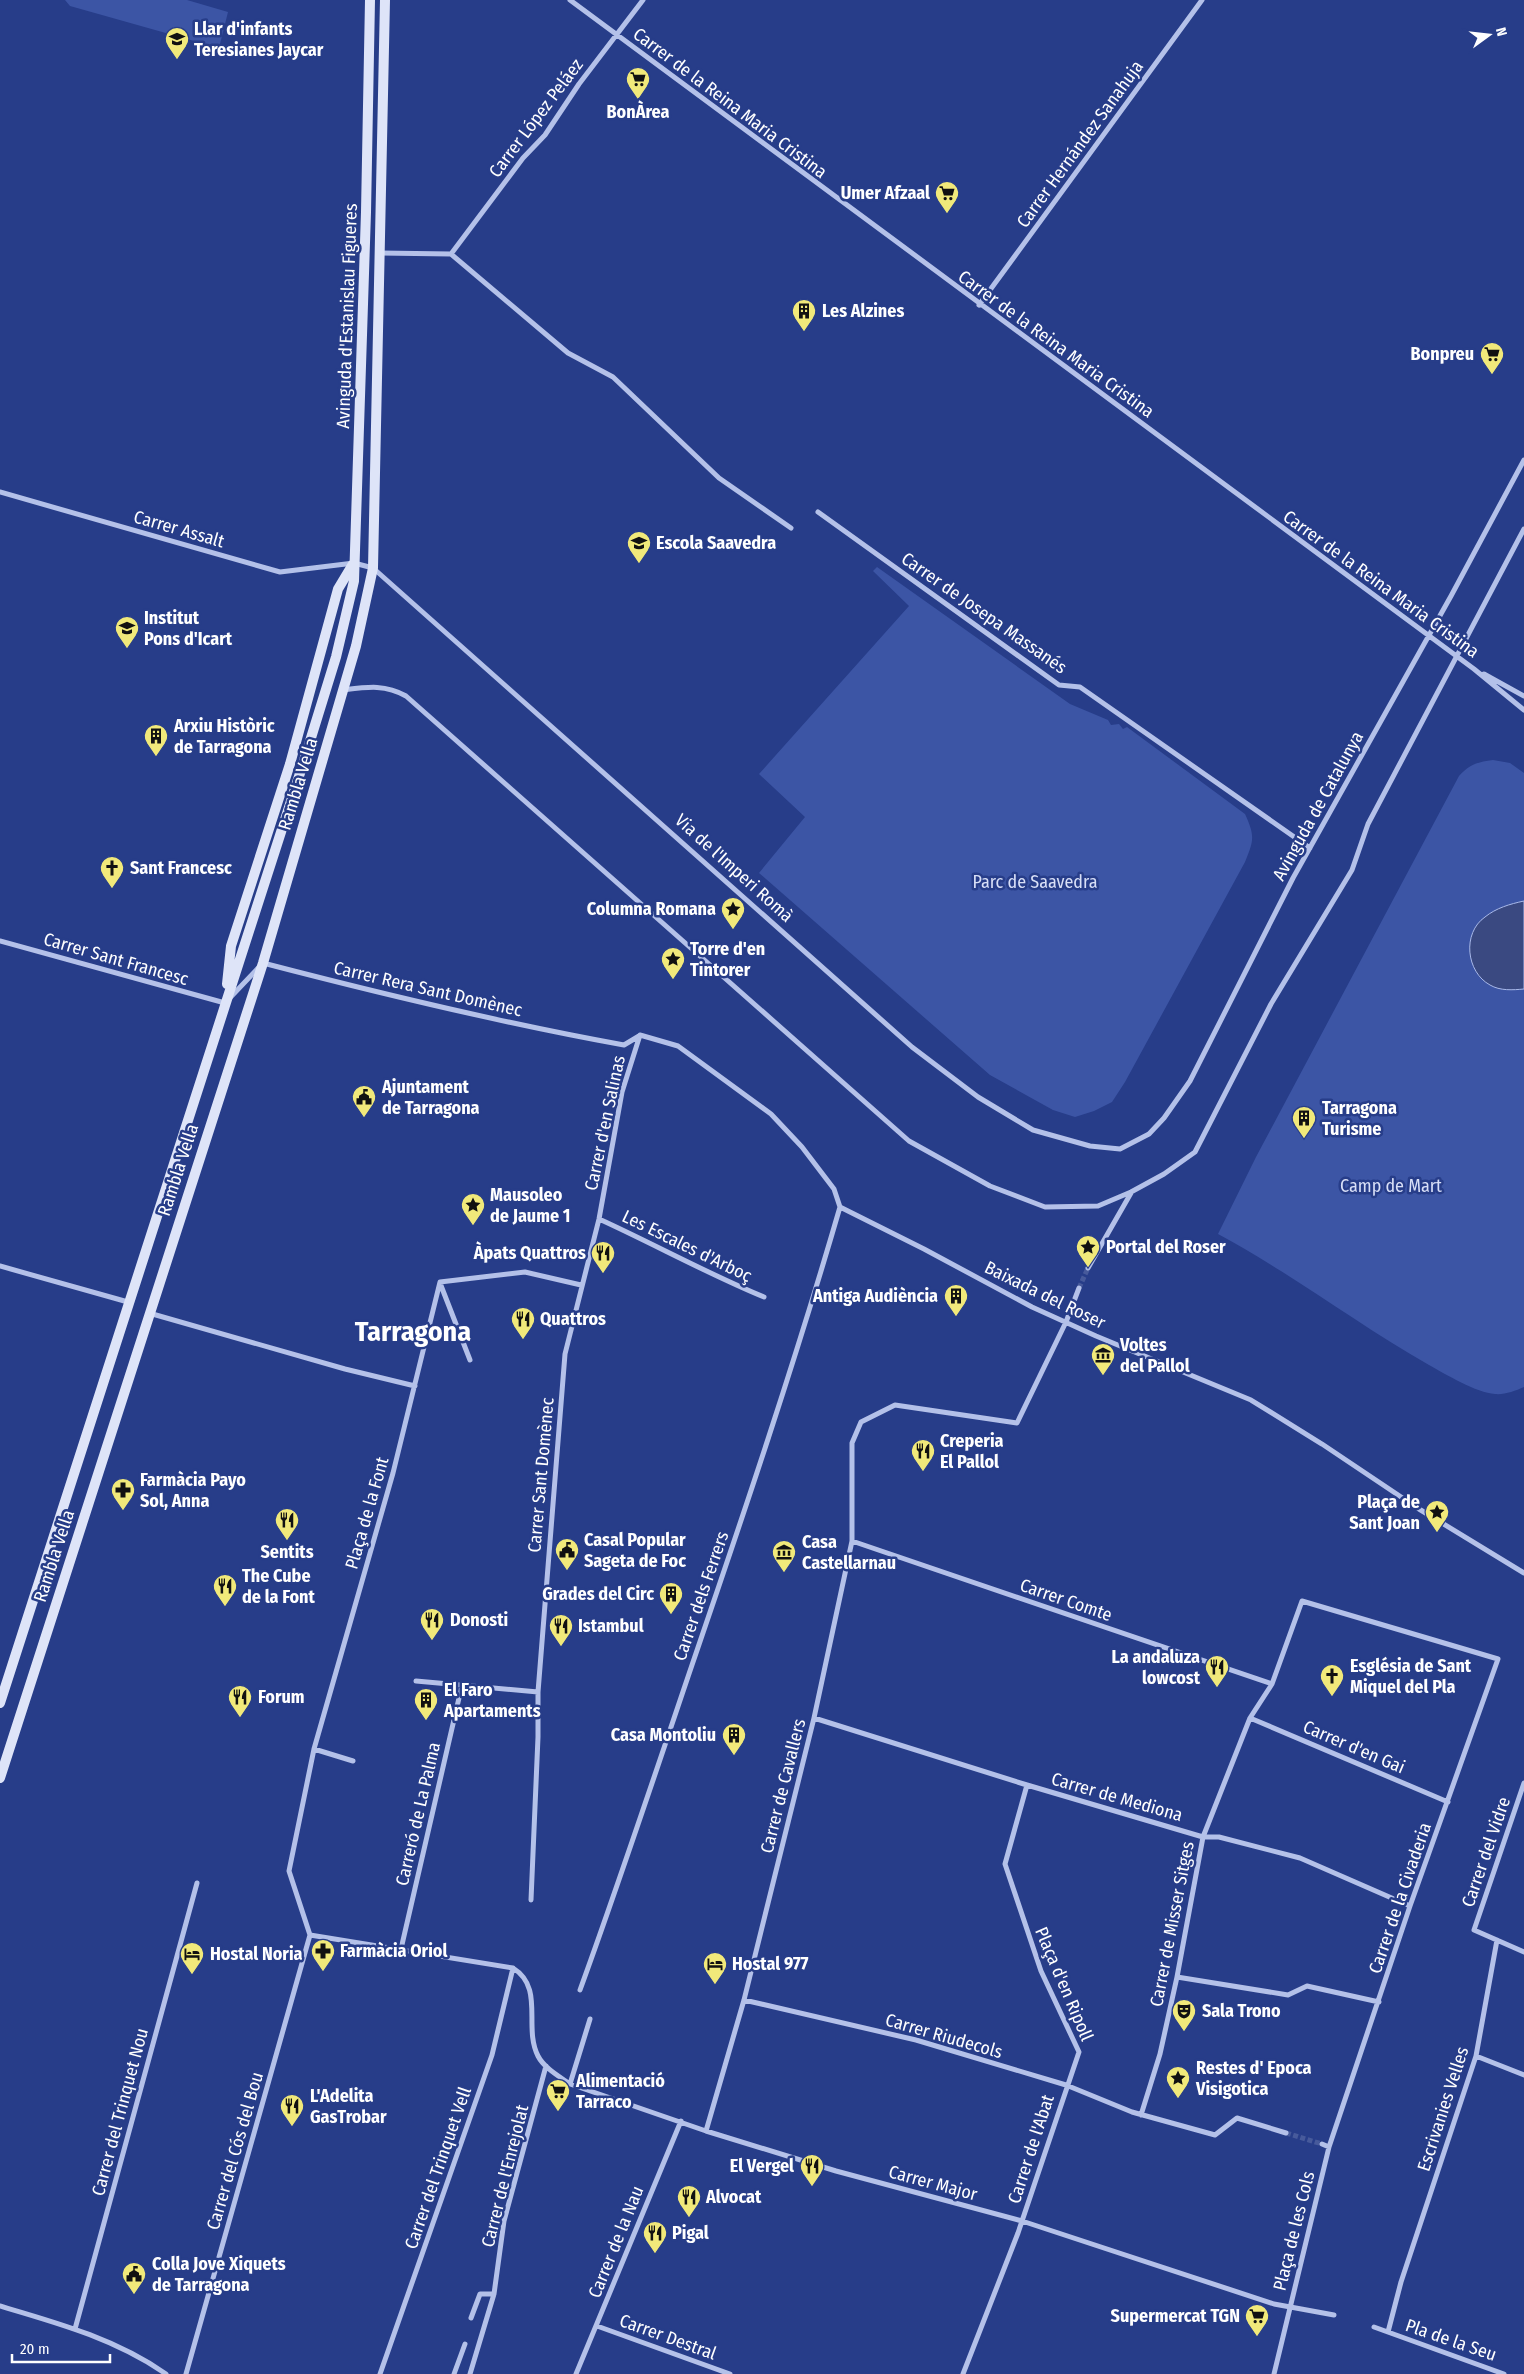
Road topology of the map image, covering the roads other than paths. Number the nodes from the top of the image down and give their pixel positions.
1 (370, 0) edge
2 (385, 0) edge
3 (570, 0) edge
4 (643, 0) edge
5 (1202, 0) edge
6 (616, 35) junction
7 (380, 253) junction
8 (451, 254) junction
9 (980, 305) junction
10 (1524, 460) edge
11 (0, 492) edge
12 (818, 512) dead end
13 (791, 528) dead end
14 (1524, 529) edge
15 (354, 563) junction
16 (373, 568) junction
17 (342, 632) joint
18 (1428, 636) junction
19 (1456, 656) junction
20 (1474, 669) junction
21 (343, 690) junction
22 (1524, 696) edge
23 (1524, 710) edge
24 (1310, 848) junction
25 (0, 940) edge
26 (263, 963) junction
27 (225, 1003) junction
28 (640, 1035) junction
29 (1120, 1150) joint
30 (1131, 1192) junction
31 (840, 1207) junction
32 (599, 1219) junction
33 (0, 1266) edge
34 (1088, 1268) tunnel mouth
35 (440, 1282) junction
36 (581, 1285) junction
37 (1079, 1288) tunnel mouth
38 (764, 1297) dead end
39 (128, 1302) junction
40 (148, 1313) junction
41 (1066, 1322) junction
42 (470, 1360) dead end
43 (416, 1386) junction
44 (852, 1541) junction
45 (1524, 1573) edge
46 (1498, 1659) joint
47 (416, 1681) dead end
48 (1272, 1684) junction
49 (462, 1685) junction
50 (538, 1692) junction
51 (0, 1703) edge
52 (814, 1718) junction
53 (1250, 1718) junction
54 (314, 1749) junction
55 (353, 1761) dead end
56 (0, 1778) edge
57 (1524, 1783) edge
58 (1027, 1785) junction
59 (1448, 1802) junction
60 (1203, 1837) junction
61 (197, 1883) dead end
62 (531, 1900) dead end
63 (1410, 1906) junction
64 (310, 1935) junction
65 (1497, 1940) junction
66 (401, 1950) junction
67 (1524, 1952) edge
68 (513, 1968) junction
69 (1178, 1978) junction
70 (580, 1990) dead end
71 (744, 2000) junction
72 (1379, 2002) junction
73 (590, 2019) dead end
74 (1476, 2056) junction
75 (546, 2066) junction
76 (1524, 2075) edge
77 (570, 2084) junction
78 (1066, 2086) junction
79 (1141, 2115) junction
80 (681, 2121) junction
81 (706, 2131) junction
82 (1286, 2133) tunnel mouth
83 (1322, 2144) tunnel mouth
84 (1329, 2147) junction
85 (1022, 2222) junction
86 (1401, 2282) joint
87 (494, 2294) junction
88 (0, 2306) edge
89 (1290, 2308) junction
90 (1334, 2315) dead end
91 (471, 2318) dead end
92 (597, 2326) junction
93 (1374, 2327) dead end
94 (76, 2329) junction
95 (1388, 2332) junction
96 (464, 2344) dead end
97 (166, 2374) edge
98 (186, 2374) edge
99 (380, 2374) edge
100 (454, 2374) edge
101 (470, 2374) edge
102 (576, 2374) edge
103 (730, 2374) edge
104 (963, 2374) edge
105 (1274, 2374) edge
106 (1504, 2374) edge

1 - 15 main road, Avinguda d'Estanislau Figueres
2 - 7 main road, Avinguda d'Estanislau Figueres
3 - 6 street, Carrer de la Reina Maria Cristina
4 - 6 street, Carrer López Peláez
5 - 9 street, Carrer Hernández Sanahuja
6 - 8 street, Carrer López Peláez
6 - 9 street, Carrer de la Reina Maria Cristina
7 - 8 street
7 - 16 main road, Avinguda d'Estanislau Figueres
8 - 13 street
9 - 18 street, Carrer de la Reina Maria Cristina
10 - 18 street, Avinguda de Catalunya
11 - 15 street, Carrer Assalt
12 - 24 street, Carrer de Josepa Massanés
14 - 19 street
15 - 16 street, Via de l'Imperi Romà
15 - 17 main road, Avinguda d'Estanislau Figueres
15 - 27 main road
16 - 21 main road, Rambla Vella
16 - 29 street, Via de l'Imperi Romà
17 - 27 main road, Rambla Vella
18 - 19 street, Carrer de la Reina Maria Cristina
18 - 24 street, Avinguda de Catalunya
19 - 20 street, Carrer de la Reina Maria Cristina
19 - 30 street
20 - 22 street
20 - 23 street, Carrer de la Reina Maria Cristina
21 - 26 main road, Rambla Vella
21 - 30 street
24 - 29 street, Avinguda de Catalunya
25 - 27 street, Carrer Sant Francesc
26 - 27 street
26 - 28 street, Carrer Rera Sant Domènec
26 - 40 main road, Rambla Vella
27 - 39 main road, Rambla Vella
28 - 31 street, Carrer d'en Salinas
28 - 32 street, Carrer d'en Salinas
30 - 34 street
31 - 41 street, Baixada del Roser
31 - 70 street, Carrer dels Ferrers
32 - 36 street, Carrer Sant Domènec
32 - 38 street, Les Escales d'Arboç
33 - 39 street
35 - 36 street
35 - 42 street
35 - 43 street, Plaça de la Font
36 - 50 street, Carrer Sant Domènec
37 - 41 street
39 - 51 main road, Rambla Vella
40 - 43 street
40 - 56 main road, Rambla Vella
41 - 44 street, Carrer de Cavallers
41 - 45 street, Baixada del Roser
43 - 54 street, Plaça de la Font
44 - 48 street, Carrer Comte
44 - 52 street, Carrer de Cavallers
46 - 48 street, Carrer de Misser Sitges
46 - 59 street, Carrer de la Civaderia
47 - 49 street
48 - 53 street, Carrer de Misser Sitges
49 - 50 street
49 - 66 street, Carreró de La Palma
50 - 62 street, Carrer Sant Domènec
52 - 58 street, Carrer de Mediona
52 - 71 street, Carrer de Cavallers
53 - 59 street, Carrer d'en Gai
53 - 60 street, Carrer de Misser Sitges
54 - 55 street
54 - 64 street, Plaça de la Font
57 - 65 street, Carrer del Vidre
58 - 60 street, Carrer de Mediona
58 - 78 street, Plaça d'en Ripoll
59 - 63 street, Carrer de la Civaderia
60 - 63 street, Carrer de Mediona
60 - 69 street, Carrer de Misser Sitges
61 - 94 street, Carrer del Trinquet Nou
63 - 72 street, Carrer de la Civaderia
64 - 66 street
64 - 98 street, Carrer del Cós del Bou
65 - 67 street
65 - 74 street, Escrivanies Velles
66 - 68 street
68 - 75 street
68 - 99 street, Carrer del Trinquet Vell
69 - 72 street
69 - 79 street, Carrer de Misser Sitges
71 - 78 street, Carrer Riudecols
71 - 81 street, Carrer de Cavallers
72 - 84 street, Carrer de la Civaderia
73 - 77 street
74 - 76 street
74 - 86 street, Escrivanies Velles
75 - 77 street, Carrer Major
75 - 87 street, Carrer de l'Enrejolat
77 - 80 street, Carrer Major
78 - 79 street, Carrer Riudecols
78 - 85 street, Carrer de l'Abat
79 - 82 street, Carrer Riudecols
80 - 81 street, Carrer Major
80 - 92 street, Carrer de la Nau
81 - 85 street, Carrer Major
83 - 84 street
84 - 89 street, Plaça de les Cols
85 - 89 street, Carrer Major
85 - 104 street, Carrer de l'Abat
86 - 95 street, Pla de la Seu
87 - 91 street
87 - 101 street, Carrer de l'Enrejolat
88 - 94 street
89 - 90 street, Plaça de les Cols
89 - 105 street
92 - 102 street, Carrer de la Nau
92 - 103 street, Carrer Destral
93 - 95 street, Pla de la Seu
94 - 97 street
95 - 106 street, Pla de la Seu
96 - 100 street

